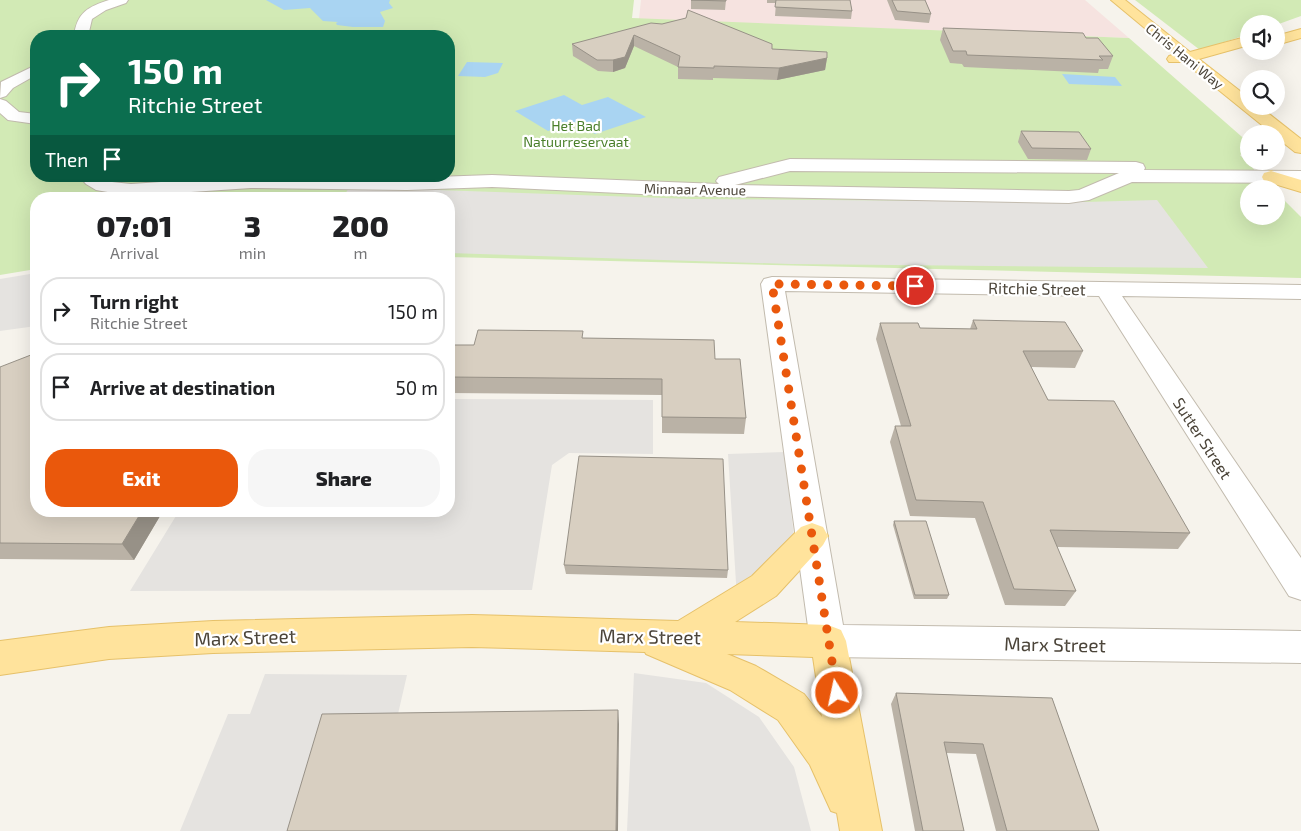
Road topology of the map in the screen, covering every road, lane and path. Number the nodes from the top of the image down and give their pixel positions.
1 (122, 0) edge
2 (1115, 5) edge
3 (1301, 23) edge
4 (1285, 28) edge
5 (82, 30) edge
6 (1301, 33) edge
7 (1285, 38) edge
8 (1240, 43) edge
9 (1240, 54) edge
10 (1182, 61) junction
11 (30, 72) edge
12 (0, 94) edge
13 (0, 104) edge
14 (30, 118) edge
15 (1250, 125) edge
16 (1301, 148) edge
17 (1285, 156) edge
18 (1301, 169) edge
19 (1271, 177) junction
20 (1301, 177) edge
21 (96, 182) edge
22 (251, 182) edge
23 (251, 182) edge
24 (446, 182) edge
25 (455, 182) edge
26 (1301, 186) edge
27 (698, 189) junction
28 (1106, 289) junction
29 (1301, 292) edge
30 (812, 536) junction
31 (1301, 586) edge
32 (641, 636) junction
33 (682, 637) junction
34 (828, 640) junction
35 (1301, 647) edge
36 (0, 658) edge
37 (861, 828) edge

1 - 5 street
2 - 10 main road, Chris Hani Way
3 - 4 main road
6 - 7 main road
8 - 10 main road
9 - 10 main road
10 - 15 main road, Chris Hani Way
10 - 16 main road, Chris Hani Way
11 - 12 street
13 - 14 street
17 - 18 main road
18 - 27 street
19 - 20 street, Minnaar Avenue
19 - 26 main road
19 - 27 street, Minnaar Avenue
21 - 23 street, Minnaar Avenue
22 - 24 street, Minnaar Avenue
25 - 27 street, Minnaar Avenue
28 - 29 street, Ritchie Street
28 - 30 street, Ritchie Street
28 - 31 street, Sutter Street
30 - 33 main road
30 - 34 street
32 - 33 main road, Marx Street
32 - 36 main road, Marx Street
32 - 37 main road
33 - 34 main road, Marx Street
34 - 35 street, Marx Street
34 - 37 main road

